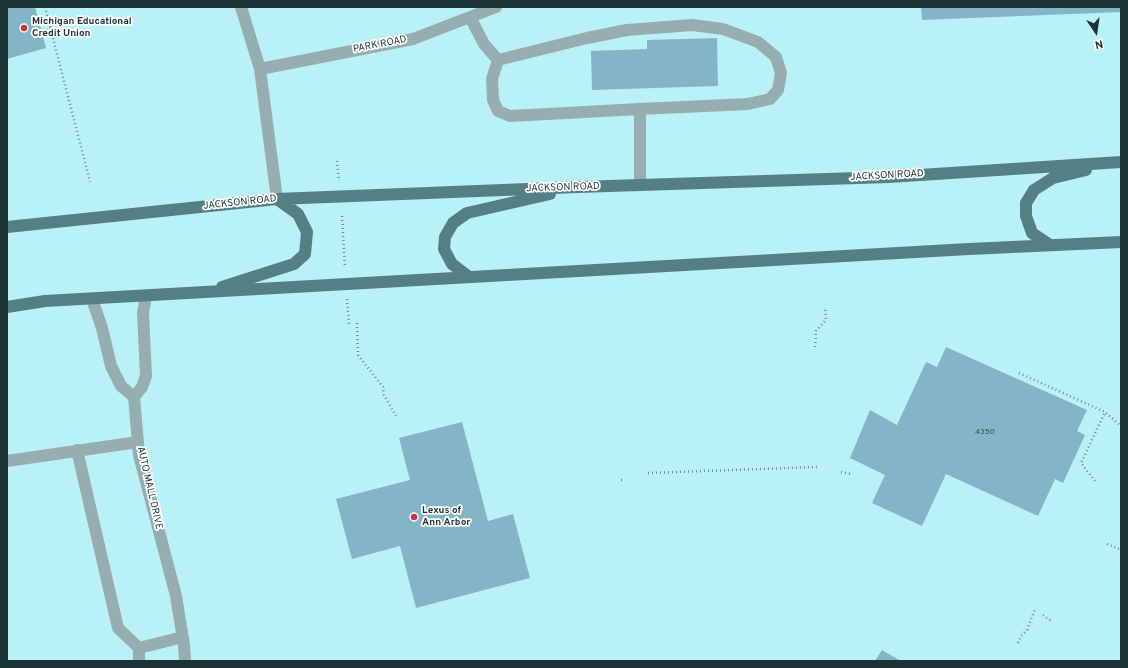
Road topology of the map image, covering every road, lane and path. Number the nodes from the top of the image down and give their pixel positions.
1 (45, 7) edge
2 (241, 7) edge
3 (496, 7) edge
4 (470, 17) junction
5 (498, 60) junction
6 (260, 69) junction
7 (640, 109) junction
8 (338, 162) dead end
9 (1119, 162) edge
10 (90, 182) dead end
11 (339, 185) dead end
12 (640, 185) junction
13 (578, 187) junction
14 (277, 199) junction
15 (342, 216) dead end
16 (7, 227) edge
17 (1121, 242) edge
18 (1050, 245) junction
19 (345, 268) dead end
20 (469, 278) junction
21 (204, 292) junction
22 (146, 296) junction
23 (347, 298) dead end
24 (92, 299) junction
25 (825, 306) dead end
26 (7, 307) edge
27 (357, 323) dead end
28 (349, 324) dead end
29 (815, 347) dead end
30 (1019, 373) dead end
31 (134, 397) junction
32 (1105, 412) junction
33 (396, 416) dead end
34 (1121, 426) edge
35 (138, 442) junction
36 (78, 450) junction
37 (7, 461) edge
38 (817, 467) dead end
39 (841, 472) dead end
40 (648, 473) dead end
41 (851, 474) dead end
42 (1095, 481) dead end
43 (1107, 544) dead end
44 (1121, 550) edge
45 (1035, 609) dead end
46 (1043, 615) dead end
47 (1051, 621) dead end
48 (183, 636) junction
49 (1018, 643) dead end
50 (139, 648) junction
51 (139, 661) edge
52 (185, 661) edge

1 - 10 path
2 - 6 street
3 - 4 street, PARK ROAD
4 - 5 street
4 - 6 street, PARK ROAD
5 - 7 street
5 - 7 street
6 - 14 street
7 - 12 street
8 - 11 path
9 - 12 main road, JACKSON ROAD
9 - 18 main road
12 - 13 main road, JACKSON ROAD
13 - 14 main road, JACKSON ROAD
13 - 20 main road
14 - 16 main road, JACKSON ROAD
14 - 21 main road
15 - 19 path
17 - 18 main road
18 - 20 main road
20 - 21 main road
21 - 22 main road
22 - 24 main road
22 - 31 street
23 - 28 path
24 - 26 main road
24 - 31 street
25 - 29 path
27 - 33 path
30 - 32 path
31 - 35 street, AUTO MALL DRIVE
32 - 34 path
32 - 42 path
35 - 36 street
35 - 48 street, AUTO MALL DRIVE
36 - 37 street
36 - 50 street
38 - 40 path
39 - 41 path
43 - 44 path
45 - 49 path
46 - 47 path
48 - 50 street
48 - 52 street, AUTO MALL DRIVE
50 - 51 street

